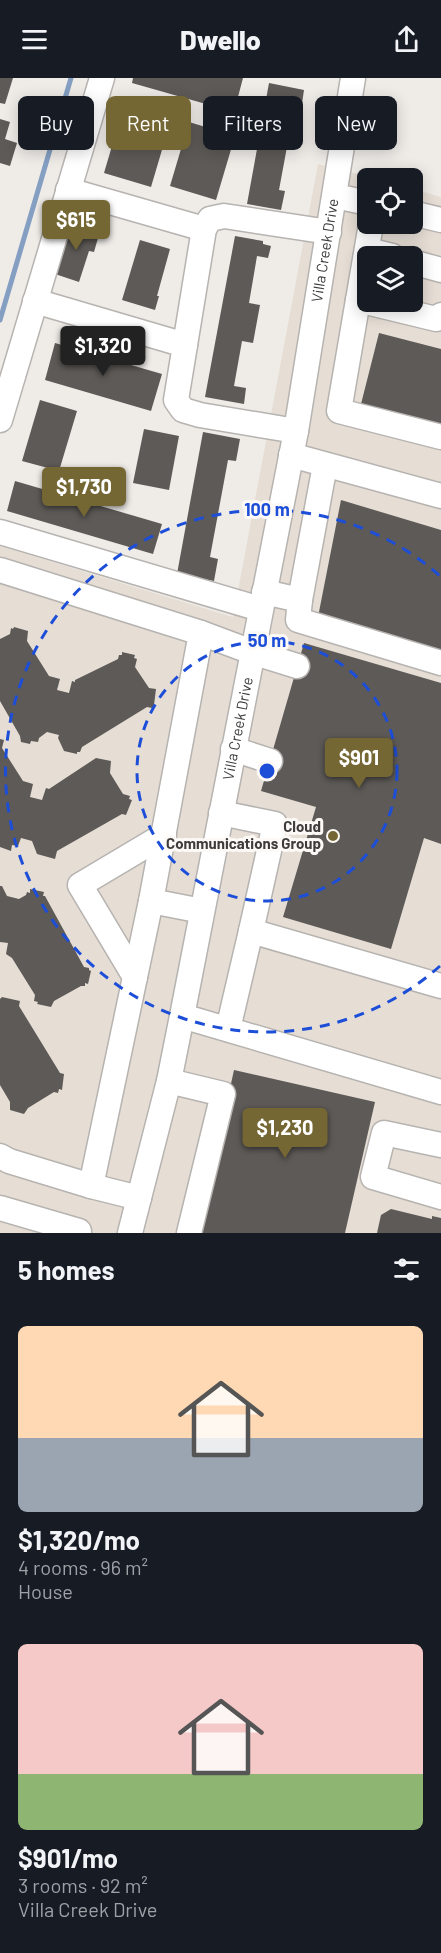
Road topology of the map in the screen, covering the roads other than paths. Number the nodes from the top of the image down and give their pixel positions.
1 (102, 78) edge
2 (353, 78) edge
3 (68, 190) junction
4 (335, 196) junction
5 (357, 201) edge
6 (423, 216) edge
7 (441, 220) edge
8 (204, 229) junction
9 (329, 232) junction
10 (423, 265) edge
11 (441, 270) edge
12 (35, 302) junction
13 (357, 306) edge
14 (407, 312) edge
15 (441, 315) edge
16 (185, 345) junction
17 (0, 420) edge
18 (296, 431) junction
19 (441, 437) edge
20 (291, 455) junction
21 (325, 465) junction
22 (441, 496) edge
23 (0, 532) edge
24 (0, 570) edge
25 (300, 600) junction
26 (262, 601) junction
27 (201, 633) junction
28 (252, 652) junction
29 (441, 663) edge
30 (297, 666) dead end
31 (233, 749) junction
32 (270, 761) dead end
33 (221, 813) junction
34 (164, 835) junction
35 (151, 902) junction
36 (202, 911) junction
37 (251, 931) junction
38 (135, 976) junction
39 (441, 986) edge
40 (182, 1016) junction
41 (228, 1029) junction
42 (169, 1081) junction
43 (441, 1092) edge
44 (441, 1146) edge
45 (0, 1156) edge
46 (91, 1186) junction
47 (441, 1197) edge
48 (139, 1198) junction
49 (0, 1208) edge
50 (79, 1233) edge
51 (130, 1233) edge
52 (189, 1233) edge

1 - 3 street
2 - 4 street, Villa Creek Drive
3 - 8 street
3 - 12 street
4 - 5 street
4 - 9 street, Villa Creek Drive
6 - 7 street
8 - 9 street
8 - 16 street
9 - 18 street, Villa Creek Drive
10 - 11 street
12 - 16 street
12 - 17 street
13 - 19 street
14 - 15 street
16 - 18 street
18 - 20 street, Villa Creek Drive
20 - 21 street
20 - 26 street, Villa Creek Drive
21 - 22 street
21 - 25 street
23 - 26 street
24 - 27 street
25 - 26 street
25 - 29 street
26 - 28 street, Villa Creek Drive
27 - 28 street
27 - 34 street
28 - 30 street
28 - 31 street, Villa Creek Drive
31 - 32 street
31 - 33 street, Villa Creek Drive
33 - 36 street, Villa Creek Drive
33 - 37 street
34 - 35 street
34 - 38 street
35 - 36 street
35 - 38 street
36 - 40 street, Villa Creek Drive
37 - 39 street
37 - 41 street
38 - 46 street
40 - 41 street
40 - 42 street, Villa Creek Drive
41 - 43 street
42 - 48 street, Villa Creek Drive
42 - 52 street
44 - 47 street
45 - 46 street
46 - 48 street
48 - 51 street, Villa Creek Drive
49 - 50 street

